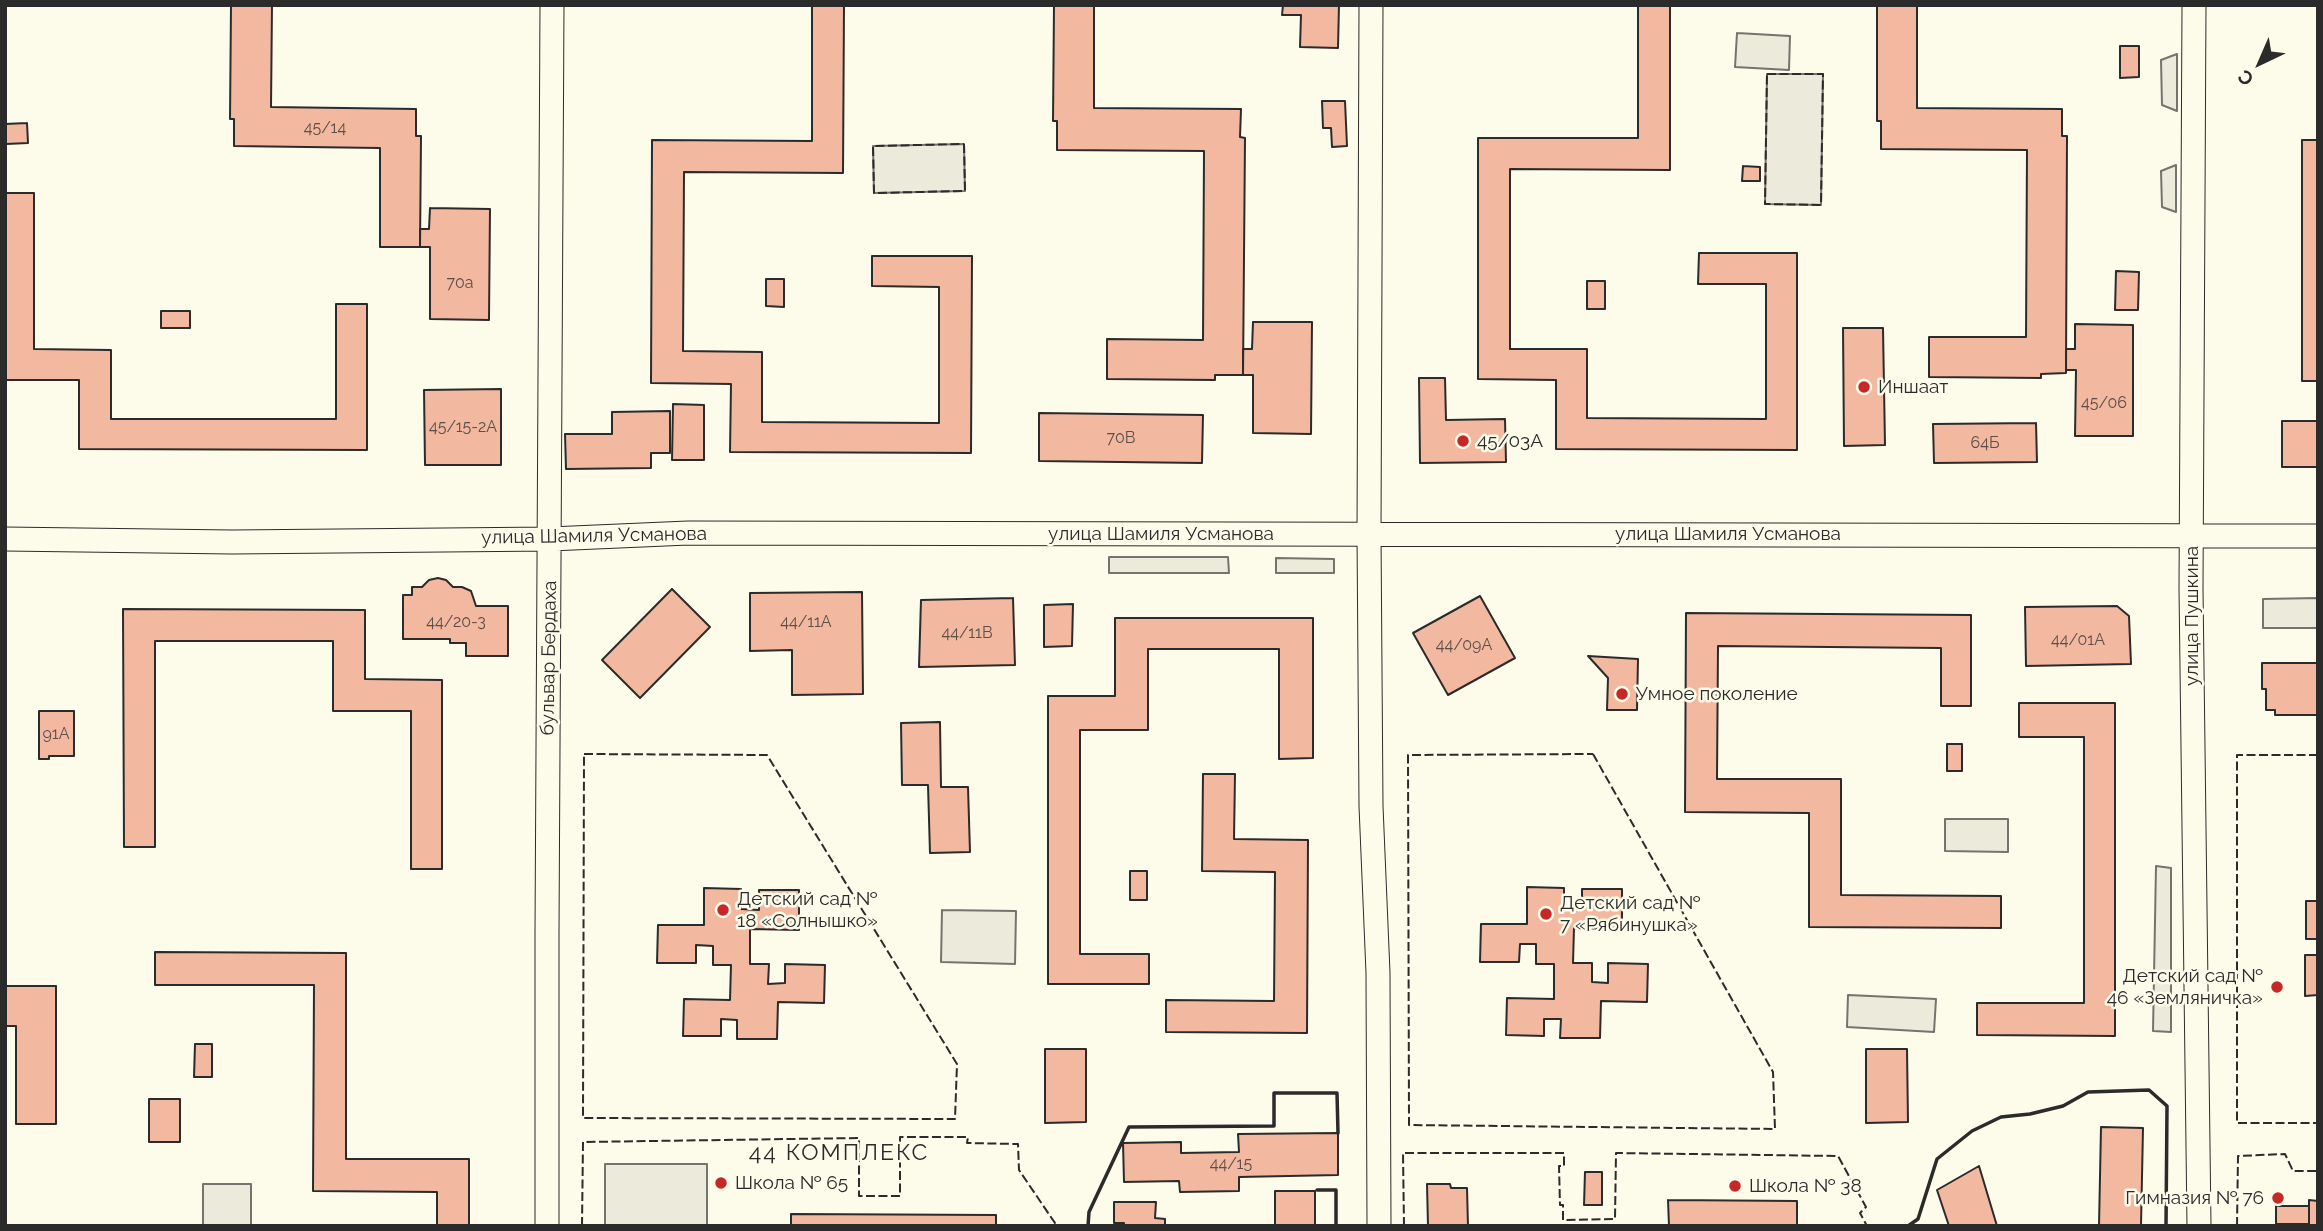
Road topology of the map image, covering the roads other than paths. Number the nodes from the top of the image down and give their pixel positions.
1 (552, 5) edge
2 (1371, 5) edge
3 (2193, 5) edge
4 (1369, 533) junction
5 (2192, 536) junction
6 (2318, 536) edge
7 (5, 539) edge
8 (550, 539) junction
9 (547, 1226) edge
10 (1379, 1226) edge
11 (2199, 1226) edge

1 - 8 street, бульвар Бердаха
2 - 4 street
3 - 5 street, улица Пушкина
4 - 5 street, улица Шамиля Усманова
4 - 8 street, улица Шамиля Усманова
4 - 10 street
5 - 6 street, улица Шамиля Усманова
5 - 11 street, улица Пушкина
7 - 8 street, улица Шамиля Усманова
8 - 9 street, бульвар Бердаха

